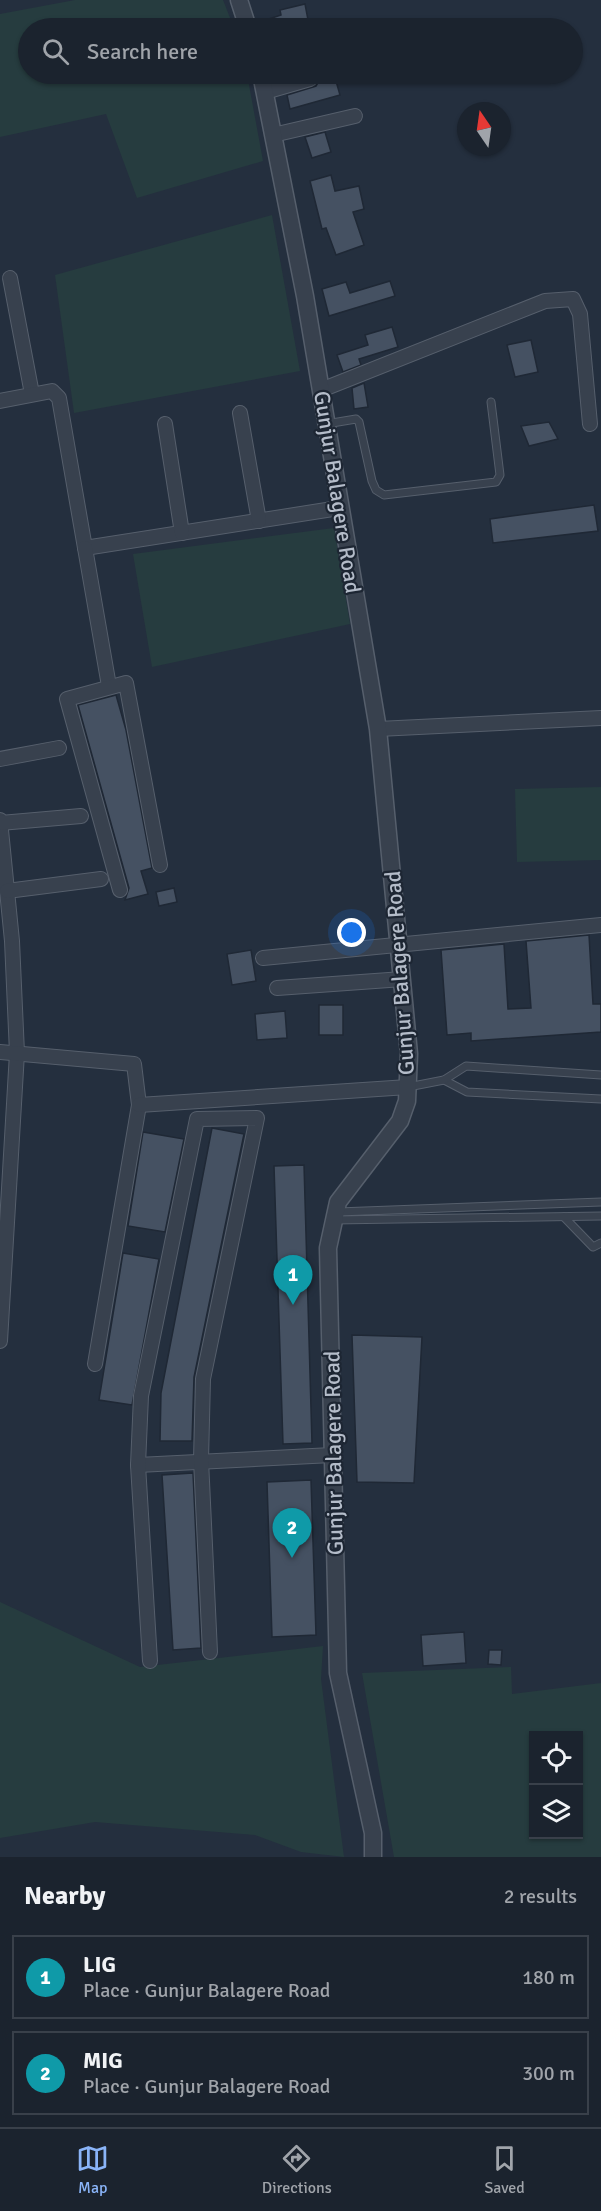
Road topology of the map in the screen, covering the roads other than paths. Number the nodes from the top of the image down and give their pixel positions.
1 (239, 0) edge
2 (245, 18) edge
3 (263, 84) edge
4 (293, 84) edge
5 (265, 92) junction
6 (355, 116) dead end
7 (273, 135) junction
8 (10, 278) dead end
9 (321, 390) junction
10 (32, 394) junction
11 (0, 401) edge
12 (491, 402) dead end
13 (240, 413) dead end
14 (590, 423) dead end
15 (165, 424) dead end
16 (326, 424) junction
17 (339, 508) junction
18 (259, 521) junction
19 (182, 533) junction
20 (85, 548) junction
21 (109, 686) junction
22 (601, 718) edge
23 (378, 729) junction
24 (59, 748) dead end
25 (0, 759) edge
26 (81, 816) dead end
27 (0, 821) edge
28 (160, 865) dead end
29 (102, 879) dead end
30 (120, 890) dead end
31 (7, 891) junction
32 (601, 925) edge
33 (399, 946) junction
34 (263, 958) dead end
35 (402, 979) junction
36 (277, 988) dead end
37 (0, 1052) edge
38 (17, 1053) junction
39 (601, 1075) edge
40 (444, 1080) junction
41 (408, 1087) junction
42 (601, 1099) edge
43 (139, 1105) junction
44 (6, 1156) edge
45 (601, 1202) edge
46 (334, 1216) junction
47 (601, 1216) edge
48 (564, 1217) junction
49 (601, 1243) edge
50 (0, 1341) edge
51 (95, 1364) dead end
52 (332, 1455) junction
53 (201, 1460) junction
54 (138, 1465) junction
55 (210, 1652) dead end
56 (150, 1661) dead end
57 (373, 1857) edge

1 - 2 street
3 - 5 street, Gunjur Balagere Road
4 - 5 street
5 - 7 street, Gunjur Balagere Road
6 - 7 street
7 - 9 street, Gunjur Balagere Road
8 - 10 street
9 - 14 street
9 - 16 street, Gunjur Balagere Road
10 - 11 street
10 - 20 street
12 - 16 lane
13 - 18 street
15 - 19 street
16 - 17 street, Gunjur Balagere Road
17 - 18 street
17 - 23 street, Gunjur Balagere Road
18 - 19 street
19 - 20 street
20 - 21 street
21 - 28 street
21 - 30 street
22 - 23 street
23 - 33 street, Gunjur Balagere Road
24 - 25 street
26 - 27 street
27 - 31 street
29 - 31 street
31 - 38 street
32 - 33 street
33 - 34 street
33 - 35 street, Gunjur Balagere Road
35 - 36 street
35 - 41 street, Gunjur Balagere Road
37 - 38 street
38 - 43 street
38 - 44 street
39 - 40 lane
40 - 41 lane
40 - 42 lane
41 - 43 street
41 - 46 street, Gunjur Balagere Road
43 - 51 street
44 - 50 street
45 - 46 lane
46 - 48 lane
46 - 52 street, Gunjur Balagere Road
47 - 48 lane
48 - 49 lane
52 - 53 street
52 - 57 street, Gunjur Balagere Road
53 - 54 street
53 - 54 street
53 - 55 street
54 - 56 street

